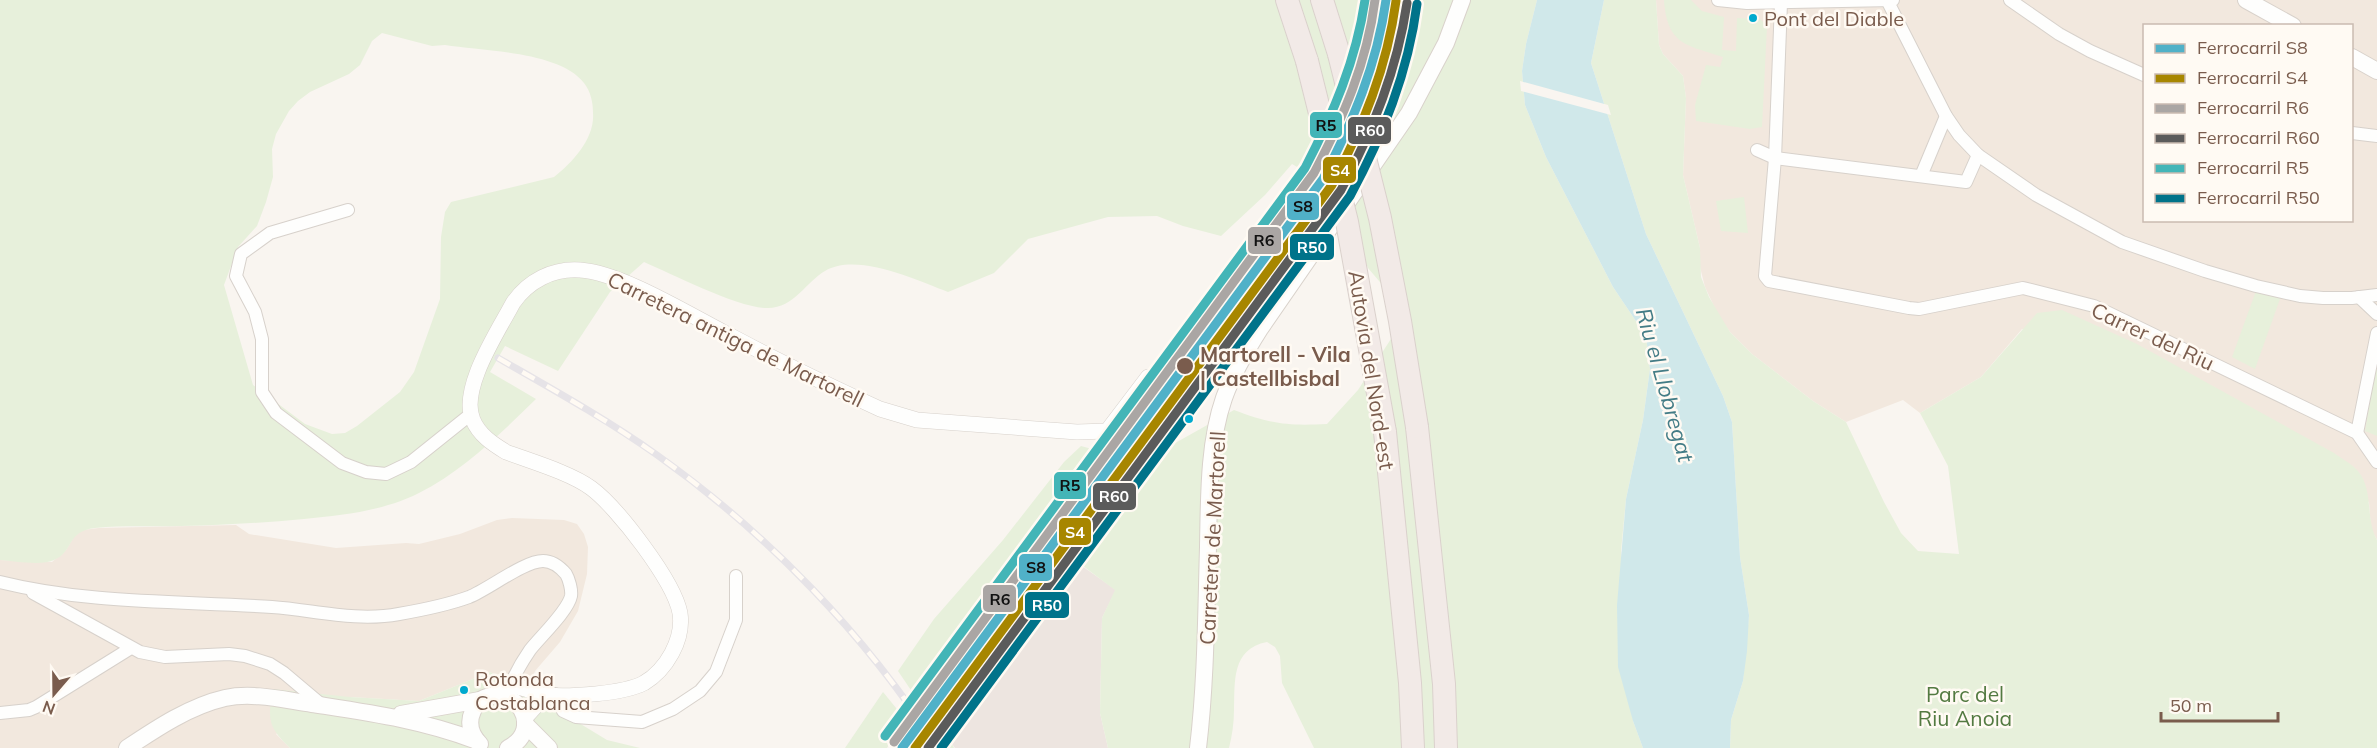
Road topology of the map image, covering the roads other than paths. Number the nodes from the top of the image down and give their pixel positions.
1 (1287, 0) edge
2 (1322, 0) edge
3 (1462, 0) edge
4 (1718, 0) edge
5 (2010, 0) edge
6 (2247, 0) edge
7 (1889, 1) edge
8 (1781, 3) junction
9 (2289, 24) edge
10 (2353, 58) edge
11 (2377, 71) edge
12 (2143, 74) edge
13 (1946, 116) junction
14 (2353, 133) edge
15 (2377, 136) edge
16 (1757, 150) dead end
17 (1978, 155) junction
18 (1775, 158) junction
19 (1921, 176) junction
20 (348, 210) dead end
21 (2377, 295) edge
22 (2359, 297) junction
23 (2377, 314) edge
24 (2377, 333) edge
25 (1148, 377) dead end
26 (471, 414) junction
27 (2357, 433) junction
28 (2377, 462) edge
29 (736, 576) dead end
30 (0, 582) edge
31 (24, 588) junction
32 (131, 648) junction
33 (550, 694) junction
34 (493, 695) junction
35 (323, 706) junction
36 (0, 713) edge
37 (388, 716) junction
38 (525, 721) junction
39 (481, 745) edge
40 (131, 746) edge
41 (508, 748) edge
42 (549, 748) edge
43 (1198, 748) edge
44 (1413, 748) edge
45 (1446, 748) edge

1 - 44 highway, Autovia del Nord-est, bridge
2 - 45 highway, Autovia del Nord-est, bridge
3 - 43 main road, Carretera de Martorell
4 - 8 street
5 - 12 street
6 - 9 main road
7 - 8 street
7 - 13 street
8 - 18 street
10 - 11 main road
13 - 17 street
13 - 19 street
14 - 15 street
16 - 18 street
17 - 19 street
17 - 22 street
18 - 19 street
18 - 27 street, Carrer del Riu
20 - 26 street
21 - 22 street
22 - 23 street
24 - 27 street
25 - 26 street, Carretera antiga de Martorell
26 - 33 street
27 - 28 street, Carrer del Riu
29 - 33 street
30 - 31 street
31 - 32 street
31 - 34 street
32 - 35 street
32 - 36 street
33 - 34 street
33 - 38 street
34 - 37 main road
34 - 38 main road
34 - 39 main road
35 - 37 main road
35 - 40 main road
37 - 39 main road
38 - 41 main road
38 - 42 main road

